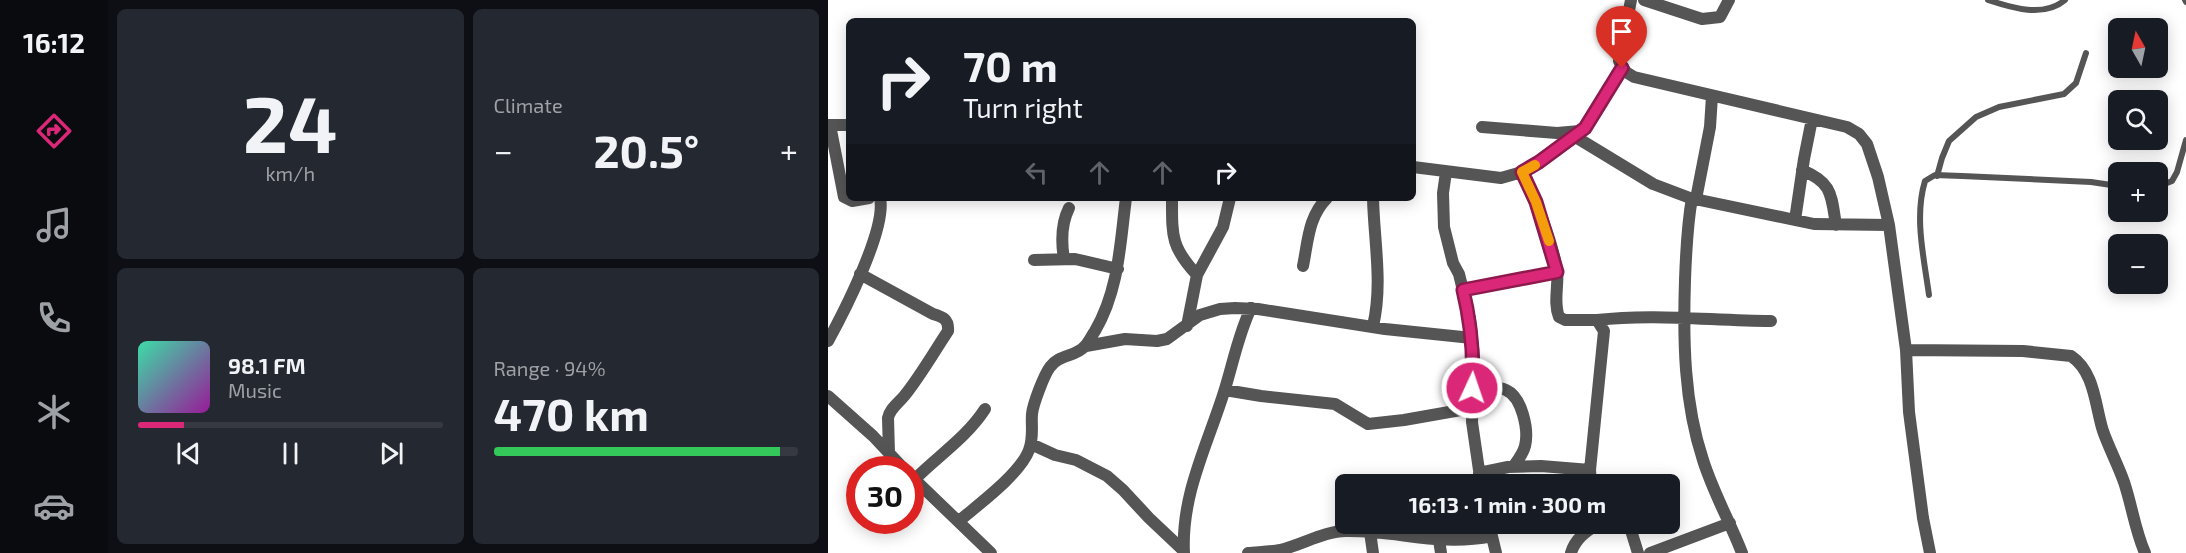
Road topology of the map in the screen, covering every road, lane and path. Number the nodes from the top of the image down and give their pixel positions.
1 (1631, 0) edge
2 (1644, 0) edge
3 (1728, 0) edge
4 (1988, 0) edge
5 (2065, 0) edge
6 (2086, 53) dead end
7 (1622, 68) junction
8 (1712, 96) junction
9 (1812, 119) junction
10 (829, 125) edge
11 (846, 125) edge
12 (1482, 127) dead end
13 (1577, 134) junction
14 (2186, 140) edge
15 (1416, 167) edge
16 (1802, 170) junction
17 (1446, 172) junction
18 (1522, 172) junction
19 (1937, 176) junction
20 (2168, 183) edge
21 (2108, 185) edge
22 (846, 198) edge
23 (1694, 199) junction
24 (880, 201) edge
25 (1126, 201) edge
26 (1172, 201) edge
27 (1229, 201) edge
28 (1324, 201) edge
29 (1373, 201) edge
30 (1069, 208) dead end
31 (1795, 220) junction
32 (1836, 225) junction
33 (1889, 225) junction
34 (1064, 259) junction
35 (1034, 260) dead end
36 (1303, 266) dead end
37 (1118, 269) junction
38 (1557, 272) junction
39 (860, 274) junction
40 (1197, 275) junction
41 (1463, 290) junction
42 (1929, 295) dead end
43 (1251, 309) junction
44 (1684, 319) junction
45 (1597, 320) junction
46 (1771, 321) dead end
47 (1186, 326) junction
48 (1373, 326) junction
49 (1472, 338) junction
50 (828, 340) edge
51 (1086, 346) junction
52 (1906, 350) junction
53 (1472, 388) junction
54 (1225, 390) junction
55 (828, 396) edge
56 (1472, 408) junction
57 (985, 409) dead end
58 (1031, 444) junction
59 (889, 453) junction
60 (892, 456) edge
61 (1513, 467) junction
62 (924, 468) edge
63 (1590, 470) junction
64 (1479, 474) edge
65 (1494, 474) edge
66 (1590, 474) edge
67 (924, 488) edge
68 (959, 521) junction
69 (1730, 523) junction
70 (1335, 533) edge
71 (1370, 534) edge
72 (1379, 534) edge
73 (1582, 534) edge
74 (1632, 534) edge
75 (1492, 536) joint
76 (1440, 547) edge
77 (1183, 551) edge
78 (1280, 552) edge
79 (991, 553) edge
80 (1248, 553) edge
81 (1373, 553) edge
82 (1496, 553) edge
83 (1571, 553) edge
84 (1638, 553) edge
85 (1650, 553) edge
86 (1742, 553) edge
87 (1930, 553) edge
88 (2145, 553) edge

1 - 7 street
2 - 3 street
4 - 5 lane
6 - 19 lane
7 - 8 street
7 - 13 street
8 - 9 street
8 - 23 street
9 - 16 street
9 - 33 street
10 - 11 street
10 - 22 street
12 - 13 street
13 - 18 street
13 - 23 street
14 - 20 lane
15 - 17 street
16 - 31 street
16 - 32 street
17 - 18 street
17 - 41 street
18 - 38 street
19 - 21 lane
19 - 42 lane
23 - 31 street
23 - 44 street
24 - 39 street
25 - 37 street
26 - 40 street
27 - 40 street
28 - 36 street
29 - 48 street
30 - 34 street
31 - 32 street
32 - 33 street
33 - 52 street
34 - 35 street
34 - 37 street
37 - 51 street
38 - 41 street
38 - 45 street
39 - 50 street
39 - 59 street
40 - 47 street
41 - 49 street
43 - 47 street
43 - 48 street
43 - 54 street
44 - 45 street
44 - 46 street
44 - 69 street
45 - 63 street
47 - 51 street
48 - 49 street
49 - 53 street
51 - 58 street
52 - 87 street
52 - 88 street
53 - 56 street
53 - 61 street
54 - 56 street
54 - 77 street
55 - 59 street
56 - 64 street
57 - 62 street
58 - 68 street
58 - 77 street
59 - 60 street
61 - 63 street
61 - 65 street
63 - 66 street
67 - 68 street
68 - 79 street
69 - 85 street
69 - 86 street
70 - 78 street
71 - 81 street
72 - 76 street
73 - 83 street
74 - 84 street
75 - 76 street
75 - 82 street
78 - 80 street

